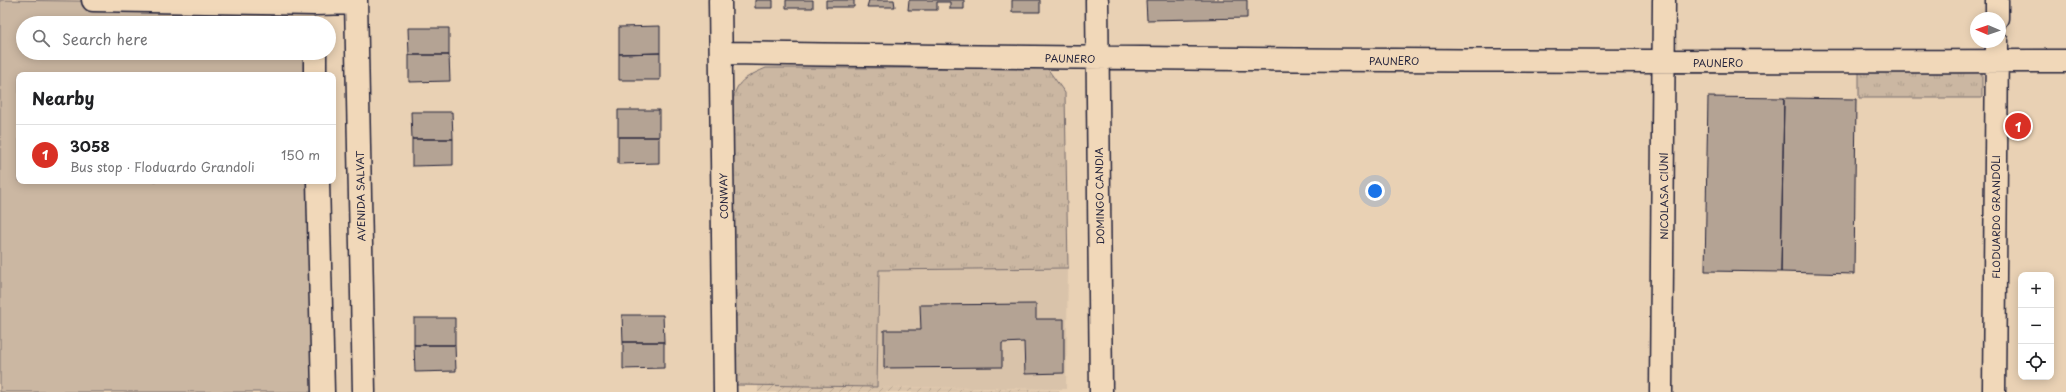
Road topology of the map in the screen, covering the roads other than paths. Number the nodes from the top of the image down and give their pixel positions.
1 (93, 0) edge
2 (720, 0) edge
3 (1097, 0) edge
4 (1664, 0) edge
5 (1997, 0) edge
6 (356, 2) edge
7 (314, 9) edge
8 (1997, 12) edge
9 (1997, 52) edge
10 (721, 53) junction
11 (1098, 58) junction
12 (315, 60) edge
13 (2066, 61) edge
14 (1664, 62) junction
15 (315, 72) edge
16 (318, 184) edge
17 (323, 392) edge
18 (364, 392) edge
19 (725, 392) edge
20 (1101, 392) edge
21 (1661, 392) edge
22 (1994, 392) edge

1 - 7 street
2 - 10 street, CONWAY
3 - 11 street, DOMINGO CANDIA
4 - 14 street, NICOLASA CIUNI
5 - 8 street
6 - 7 street
6 - 18 street, AVENIDA SALVAT
9 - 13 street, PAUNERO
9 - 14 street, PAUNERO
9 - 22 street, FLODUARDO GRANDOLI
10 - 11 street, PAUNERO
10 - 19 street, CONWAY
11 - 14 street, PAUNERO
11 - 20 street, DOMINGO CANDIA
12 - 15 street
14 - 21 street, NICOLASA CIUNI
16 - 17 street

